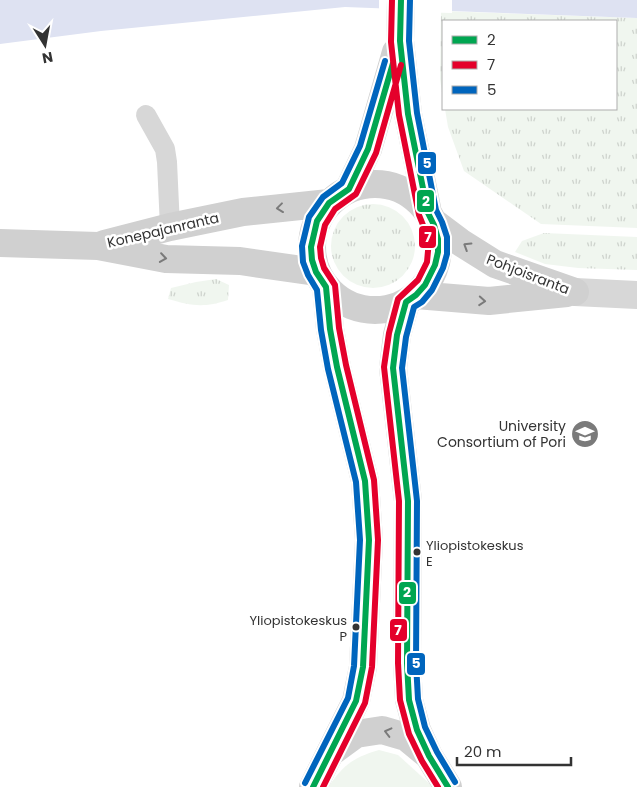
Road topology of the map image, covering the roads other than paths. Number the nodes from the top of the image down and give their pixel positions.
1 (401, 0) edge
2 (400, 41) junction
3 (146, 115) dead end
4 (339, 196) junction
5 (430, 217) junction
6 (170, 227) junction
7 (0, 243) edge
8 (98, 246) junction
9 (321, 280) junction
10 (576, 292) junction
11 (637, 294) edge
12 (411, 298) junction
13 (328, 755) junction
14 (429, 756) junction
15 (313, 787) edge
16 (448, 787) edge

1 - 2 main road
2 - 4 main road
2 - 5 main road
3 - 6 lane
4 - 5 main road
4 -> 6 main road, Konepajanranta
4 - 9 main road
10 -> 5 main road, Pohjoisranta
5 - 12 main road
6 - 8 main road, Konepajanranta
7 - 8 main road
8 -> 9 main road, Konepajanranta
9 - 12 main road
9 - 13 main road
10 - 11 street, Pohjoisranta
12 -> 10 main road, Pohjoisranta
12 - 14 main road
14 -> 13 main road
13 - 15 main road
14 - 16 main road

